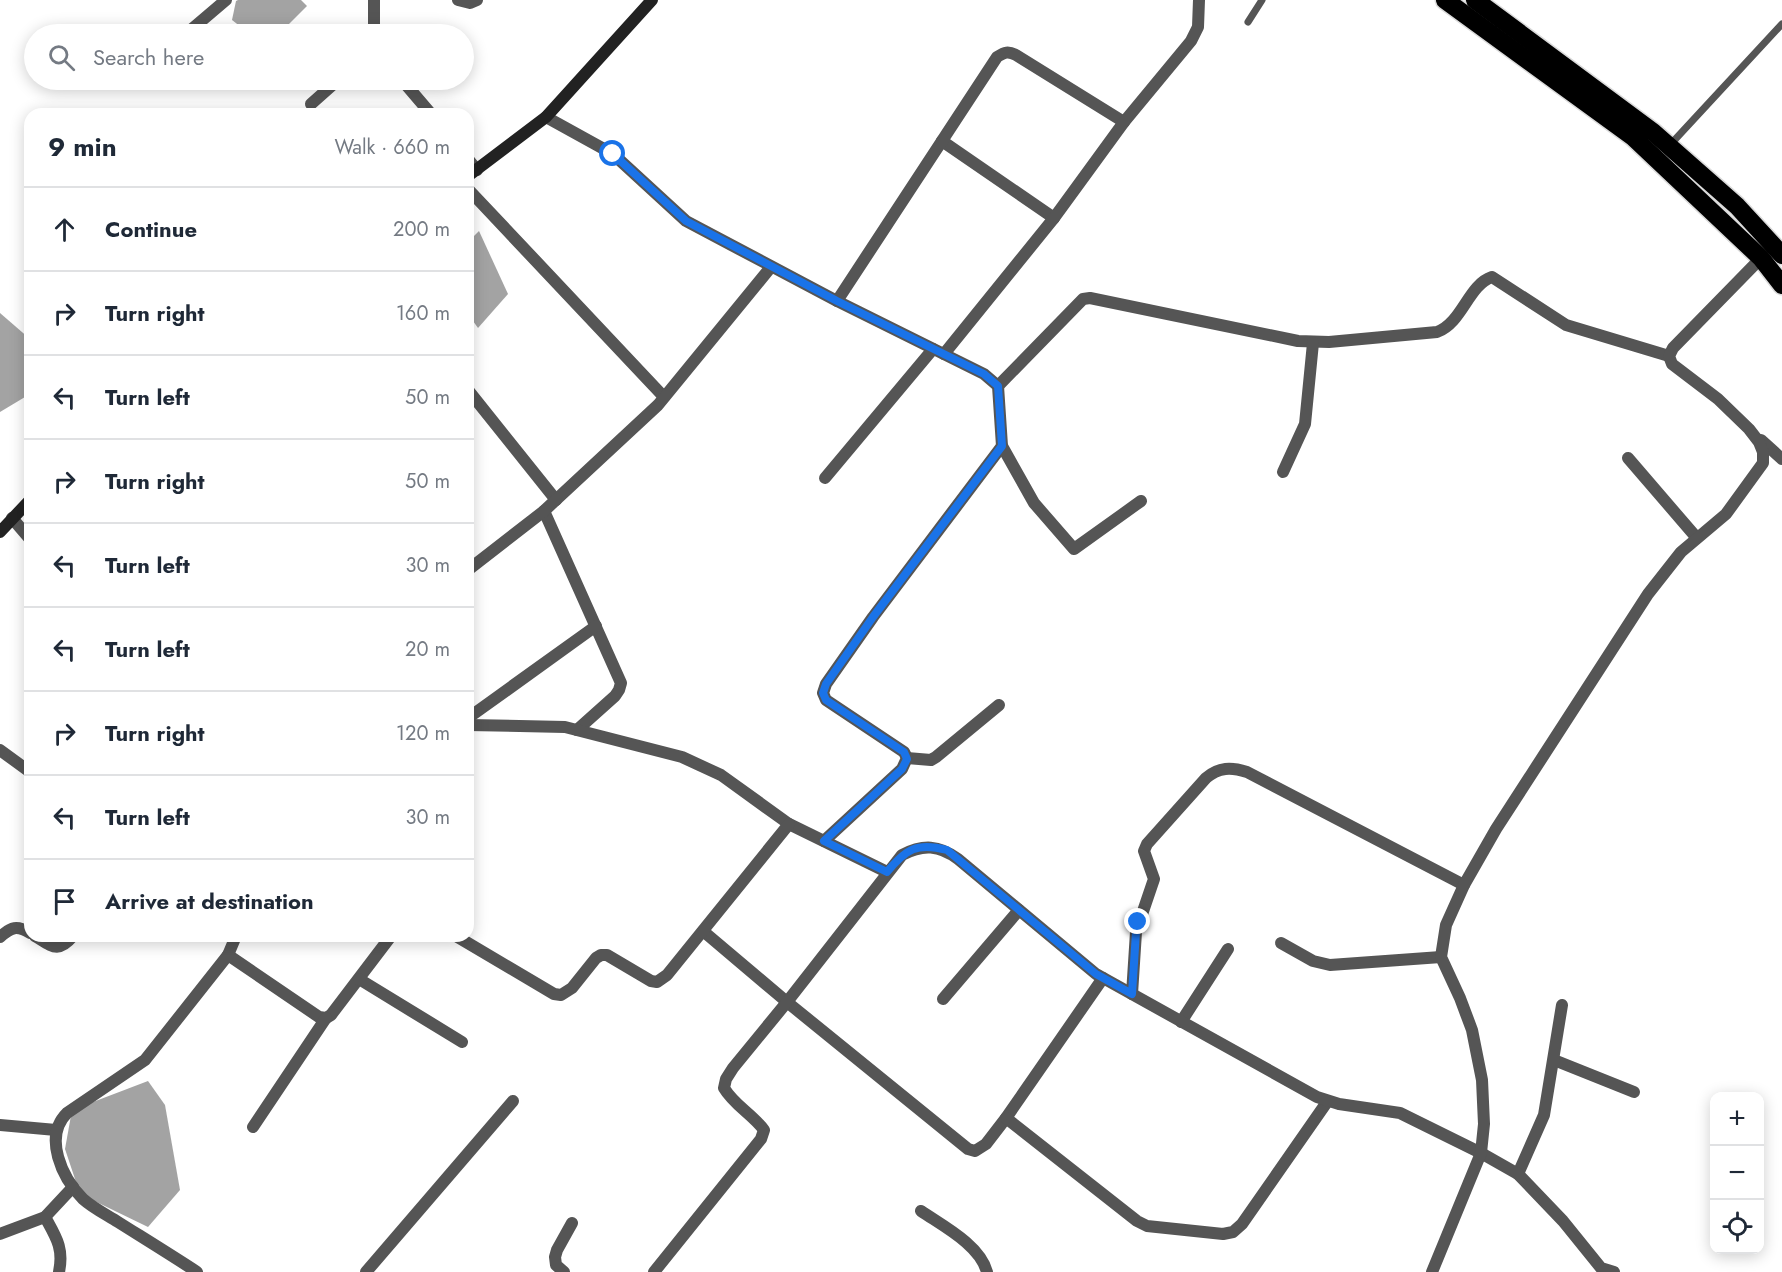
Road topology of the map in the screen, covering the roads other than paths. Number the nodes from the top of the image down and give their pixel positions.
1 (226, 0) edge
2 (374, 0) edge
3 (458, 0) edge
4 (477, 0) edge
5 (652, 0) edge
6 (1199, 0) edge
7 (1262, 0) edge
8 (1445, 0) edge
9 (1475, 0) edge
10 (1248, 22) dead end
11 (198, 24) edge
12 (374, 24) edge
13 (1782, 24) edge
14 (326, 90) edge
15 (411, 90) edge
16 (310, 104) dead end
17 (426, 108) edge
18 (546, 117) junction
19 (1124, 122) junction
20 (1647, 138) junction
21 (942, 141) junction
22 (1669, 146) junction
23 (474, 172) edge
24 (474, 195) edge
25 (1054, 218) junction
26 (1774, 248) edge
27 (771, 267) junction
28 (1782, 285) edge
29 (837, 301) junction
30 (1313, 343) junction
31 (938, 352) junction
32 (1669, 356) junction
33 (998, 386) junction
34 (664, 397) junction
35 (474, 398) edge
36 (1749, 429) junction
37 (1002, 446) junction
38 (1628, 458) dead end
39 (1782, 459) edge
40 (1283, 472) dead end
41 (825, 478) dead end
42 (556, 500) junction
43 (1141, 501) dead end
44 (24, 506) edge
45 (544, 511) junction
46 (12, 518) junction
47 (0, 532) edge
48 (24, 532) edge
49 (1696, 537) junction
50 (474, 565) edge
51 (596, 626) junction
52 (999, 705) dead end
53 (474, 713) edge
54 (474, 725) edge
55 (577, 730) junction
56 (0, 750) edge
57 (907, 759) junction
58 (24, 768) edge
59 (789, 824) junction
60 (824, 841) junction
61 (887, 872) junction
62 (1464, 885) junction
63 (1019, 910) junction
64 (24, 930) edge
65 (703, 931) junction
66 (0, 937) edge
67 (45, 942) edge
68 (67, 942) edge
69 (233, 942) edge
70 (387, 942) edge
71 (466, 942) edge
72 (1281, 943) dead end
73 (1228, 949) dead end
74 (228, 955) junction
75 (1441, 957) junction
76 (1103, 978) junction
77 (359, 979) junction
78 (1132, 994) junction
79 (943, 999) dead end
80 (787, 1002) junction
81 (1562, 1005) dead end
82 (326, 1018) junction
83 (1181, 1022) junction
84 (462, 1042) dead end
85 (1554, 1060) junction
86 (1634, 1092) dead end
87 (513, 1101) dead end
88 (1327, 1102) junction
89 (1006, 1118) junction
90 (0, 1125) edge
91 (253, 1127) dead end
92 (56, 1130) junction
93 (1481, 1153) junction
94 (1518, 1174) junction
95 (73, 1187) junction
96 (921, 1210) dead end
97 (45, 1217) junction
98 (572, 1223) dead end
99 (0, 1234) edge
100 (1600, 1270) edge
101 (59, 1272) edge
102 (197, 1272) edge
103 (366, 1272) edge
104 (564, 1272) edge
105 (654, 1272) edge
106 (987, 1272) edge
107 (1432, 1272) edge
108 (1614, 1272) edge

1 - 11 street
2 - 12 street
3 - 4 street
5 - 18 main road
6 - 19 street
7 - 10 lane
8 - 20 highway
9 - 20 highway
13 - 22 lane
14 - 16 street
15 - 17 street
18 - 23 main road
18 - 27 street
19 - 21 street
19 - 25 street
20 - 22 highway
20 - 26 highway
21 - 25 street
21 - 29 street
22 - 26 highway
24 - 34 street
25 - 31 street
26 - 28 highway
26 - 32 street
27 - 29 street
27 - 34 street
29 - 31 street
30 - 32 street
30 - 33 street
30 - 40 street
31 - 33 street
31 - 41 street
32 - 36 street
33 - 37 street
34 - 42 street
35 - 42 street
36 - 39 street
36 - 49 street
37 - 43 street
37 - 57 street
38 - 49 street
42 - 45 street
44 - 46 main road
45 - 50 street
45 - 51 street
46 - 47 main road
46 - 48 street
49 - 62 street
51 - 53 street
51 - 55 street
52 - 57 street
54 - 55 street
55 - 59 street
56 - 58 street
57 - 60 street
59 - 60 street
59 - 65 street
60 - 61 street
61 - 63 street
61 - 80 street
62 - 75 street
62 - 78 street
63 - 76 street
63 - 79 street
64 - 66 street
65 - 71 street
65 - 80 street
67 - 68 street
69 - 74 street
70 - 77 street
72 - 75 street
73 - 83 street
74 - 82 street
74 - 92 street
75 - 93 street
76 - 78 street
76 - 89 street
77 - 82 street
77 - 84 street
78 - 83 street
80 - 89 street
80 - 105 street
81 - 85 street
82 - 91 street
83 - 88 street
85 - 86 street
85 - 94 street
87 - 103 street
88 - 89 street
88 - 93 street
90 - 92 street
92 - 95 street
93 - 94 street
93 - 107 street
94 - 100 street
95 - 97 street
95 - 102 street
96 - 106 street
97 - 99 street
97 - 101 street
98 - 104 street
100 - 108 street

